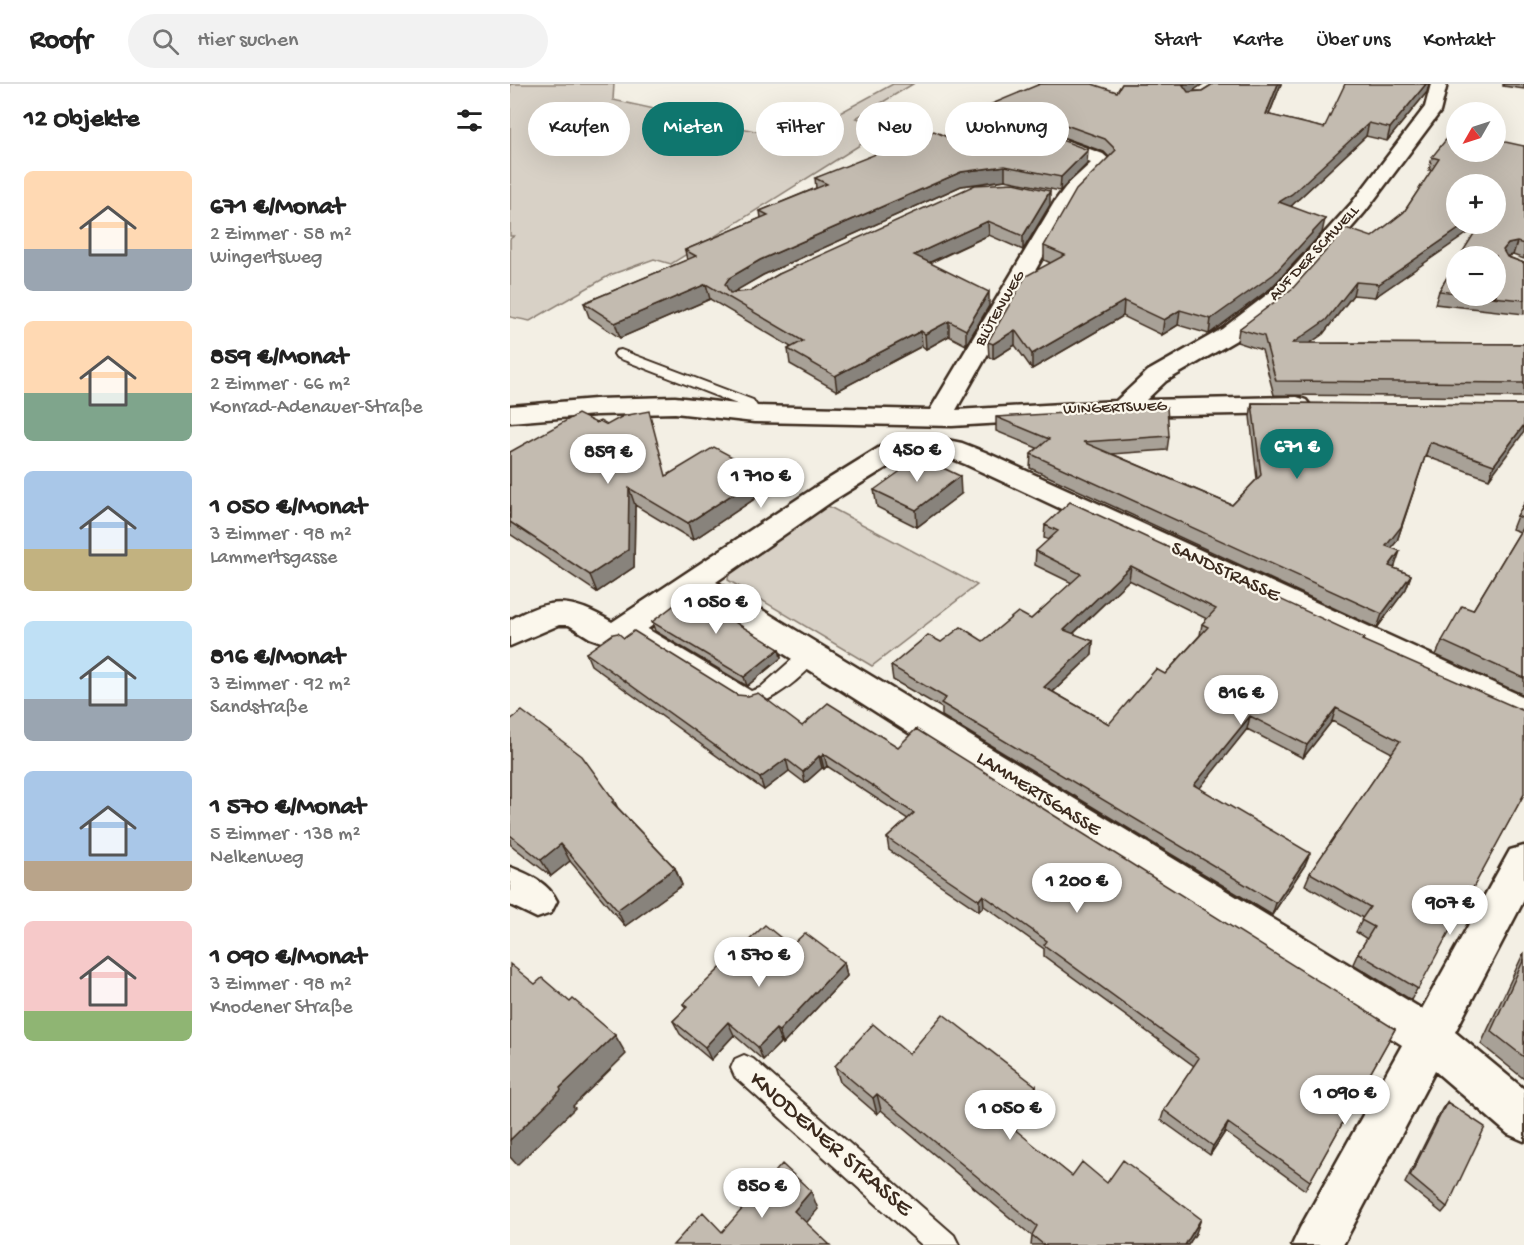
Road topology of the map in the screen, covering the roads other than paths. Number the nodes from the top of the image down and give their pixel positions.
1 (1439, 84) edge
2 (1069, 147) edge
3 (621, 354) dead end
4 (1326, 406) edge
5 (1123, 408) junction
6 (510, 414) edge
7 (754, 414) junction
8 (938, 418) junction
9 (695, 583) junction
10 (631, 626) junction
11 (510, 635) edge
12 (811, 654) junction
13 (1524, 712) edge
14 (1524, 862) edge
15 (1429, 1038) junction
16 (744, 1068) dead end
17 (1524, 1118) edge
18 (944, 1245) edge
19 (1317, 1245) edge

1 - 5 street, AUF DER SCHWELL
2 - 8 street, BLÜTENWEG
3 - 7 lane
4 - 5 street, WINGERTSWEG
5 - 8 street, WINGERTSWEG
6 - 7 street, WINGERTSWEG
7 - 8 street, WINGERTSWEG
9 - 10 street
9 - 12 street, LAMMERTSGASSE
9 - 13 street, SANDSTRASSE
10 - 11 street
10 - 12 lane
12 - 15 street, LAMMERTSGASSE
14 - 15 street
15 - 17 street, LAMMERTSGASSE
15 - 19 street
16 - 18 lane, KNODENER STRASSE

